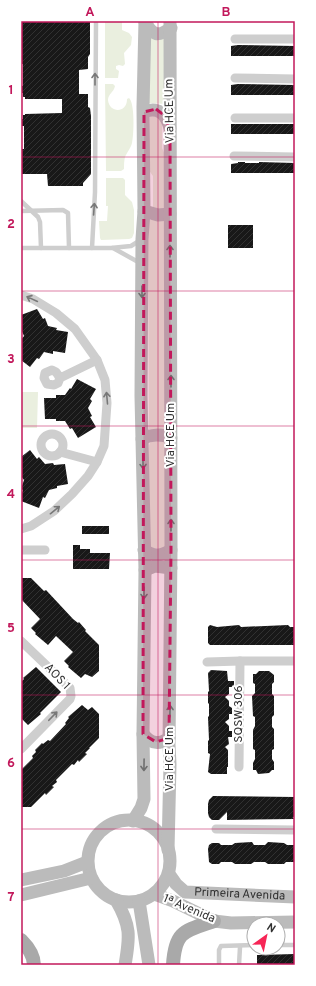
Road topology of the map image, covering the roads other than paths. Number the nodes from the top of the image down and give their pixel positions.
1 (96, 21) edge
2 (145, 22) edge
3 (170, 24) edge
4 (235, 39) dead end
5 (295, 39) edge
6 (235, 78) dead end
7 (295, 79) edge
8 (144, 112) junction
9 (234, 118) dead end
10 (295, 118) edge
11 (170, 131) junction
12 (234, 156) dead end
13 (295, 157) edge
14 (21, 201) edge
15 (21, 211) edge
16 (32, 211) junction
17 (144, 211) junction
18 (170, 214) junction
19 (142, 239) junction
20 (21, 248) edge
21 (41, 248) junction
22 (69, 248) junction
23 (92, 248) junction
24 (111, 248) junction
25 (142, 264) junction
26 (21, 295) edge
27 (97, 360) junction
28 (60, 378) dead end
29 (171, 438) junction
30 (142, 439) junction
31 (60, 452) dead end
32 (97, 462) junction
33 (21, 529) edge
34 (21, 550) edge
35 (45, 550) dead end
36 (144, 550) junction
37 (171, 550) junction
38 (171, 568) junction
39 (145, 570) junction
40 (21, 641) edge
41 (240, 661) junction
42 (295, 661) edge
43 (207, 662) dead end
44 (143, 734) junction
45 (169, 738) junction
46 (21, 749) edge
47 (239, 767) dead end
48 (133, 821) junction
49 (216, 829) dead end
50 (295, 830) edge
51 (168, 850) junction
52 (87, 862) junction
53 (168, 874) junction
54 (91, 878) junction
55 (21, 880) edge
56 (154, 894) junction
57 (21, 895) edge
58 (295, 897) edge
59 (116, 900) junction
60 (139, 901) junction
61 (214, 921) junction
62 (246, 923) edge
63 (21, 940) edge
64 (240, 946) junction
65 (246, 946) edge
66 (34, 965) edge
67 (125, 965) edge
68 (149, 965) edge
69 (173, 965) edge
70 (219, 965) edge
71 (239, 965) edge

23 -> 1 lane
2 - 3 main road
2 - 8 main road
3 - 11 main road, Via HCE Um
4 - 5 street
6 - 7 street
8 - 11 main road
8 - 17 main road
9 - 10 street
11 - 18 main road, Via HCE Um
12 - 13 street
14 - 16 lane
15 - 16 lane
16 - 21 lane
16 - 22 lane
17 - 18 main road
17 - 19 main road
29 -> 18 main road, Via HCE Um
19 - 24 lane
19 - 25 main road
20 - 21 lane
21 - 22 lane
22 - 23 lane
23 - 24 lane
24 - 25 lane
25 -> 30 main road
27 -> 26 street
27 - 28 street
32 -> 27 street
29 - 30 main road
37 -> 29 main road, Via HCE Um
30 -> 36 main road
31 - 32 street
33 -> 32 street
34 - 35 street
36 - 37 main road
36 - 39 main road
37 - 38 main road, Via HCE Um
38 - 39 main road
45 -> 38 main road, Via HCE Um
39 -> 44 main road
46 -> 40 street, AOS 1
41 - 42 street
41 - 43 street
41 - 47 street, SQSW 306
44 - 45 main road
44 -> 48 main road
45 - 51 main road, Via HCE Um
48 - 51 main road, Via HCE Um
48 - 52 main road, Via HCE Um
49 - 50 street
51 - 53 main road, Via HCE Um
52 - 54 main road
52 - 55 main road
53 - 56 main road
53 - 58 main road, Primeira Avenida
54 - 57 main road
54 - 59 main road
56 - 60 main road
56 - 61 main road, 1ª Avenida
59 - 60 main road
59 - 67 main road
60 - 68 main road
61 - 62 main road, 1ª Avenida
61 - 69 main road
63 - 66 main road
64 - 65 lane
64 - 70 lane
64 - 71 lane

